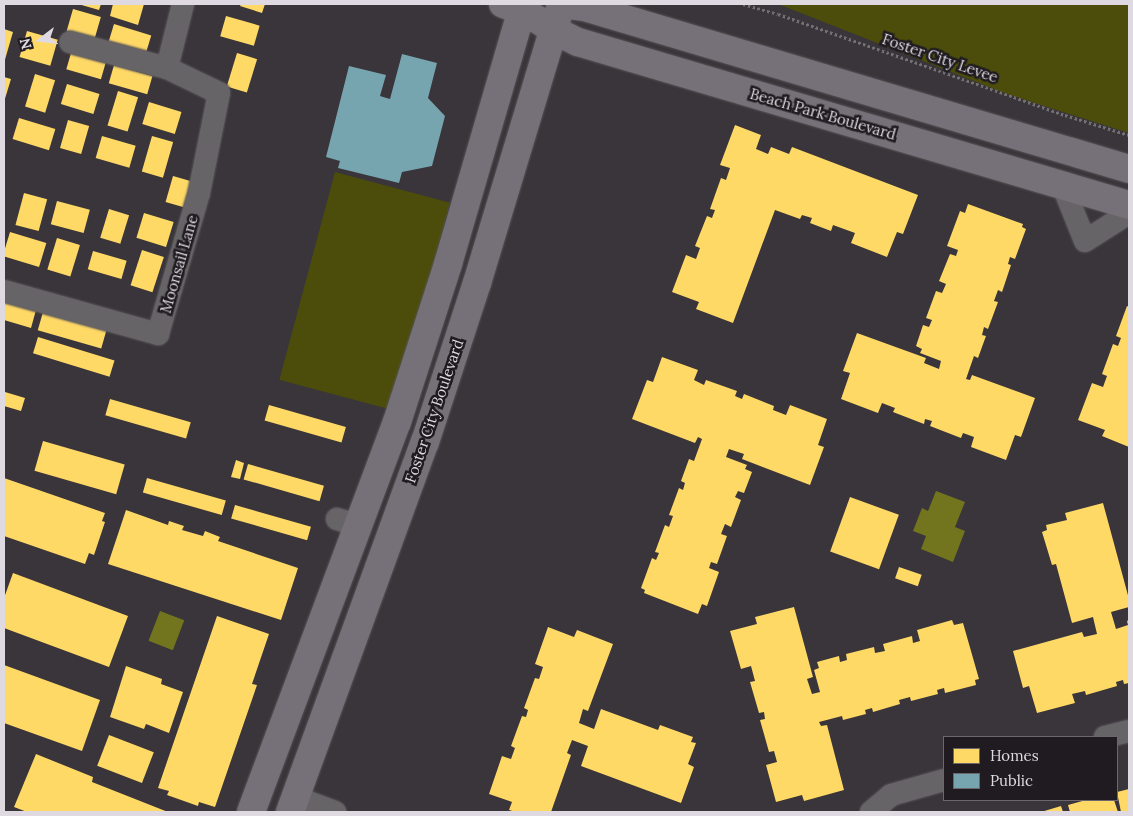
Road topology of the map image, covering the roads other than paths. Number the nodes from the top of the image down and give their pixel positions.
1 (182, 4) edge
2 (561, 4) edge
3 (513, 7) edge
4 (554, 30) junction
5 (70, 42) dead end
6 (166, 68) junction
7 (1129, 169) edge
8 (1062, 184) junction
9 (1129, 205) edge
10 (1129, 213) edge
11 (4, 291) edge
12 (1129, 731) edge
13 (1110, 736) edge
14 (943, 780) edge
15 (292, 804) edge
16 (251, 812) edge
17 (334, 812) edge
18 (871, 812) edge

1 - 6 street
2 - 3 main road
2 - 4 main road, Foster City Boulevard
2 - 7 main road
3 - 4 main road, Beach Park Boulevard
3 - 16 main road
4 - 8 main road, Beach Park Boulevard
4 - 15 main road, Foster City Boulevard
5 - 6 street, Moonsail Lane
6 - 11 street, Moonsail Lane
8 - 9 main road, Beach Park Boulevard
8 - 10 street
12 - 13 street
14 - 18 street
15 - 17 street

